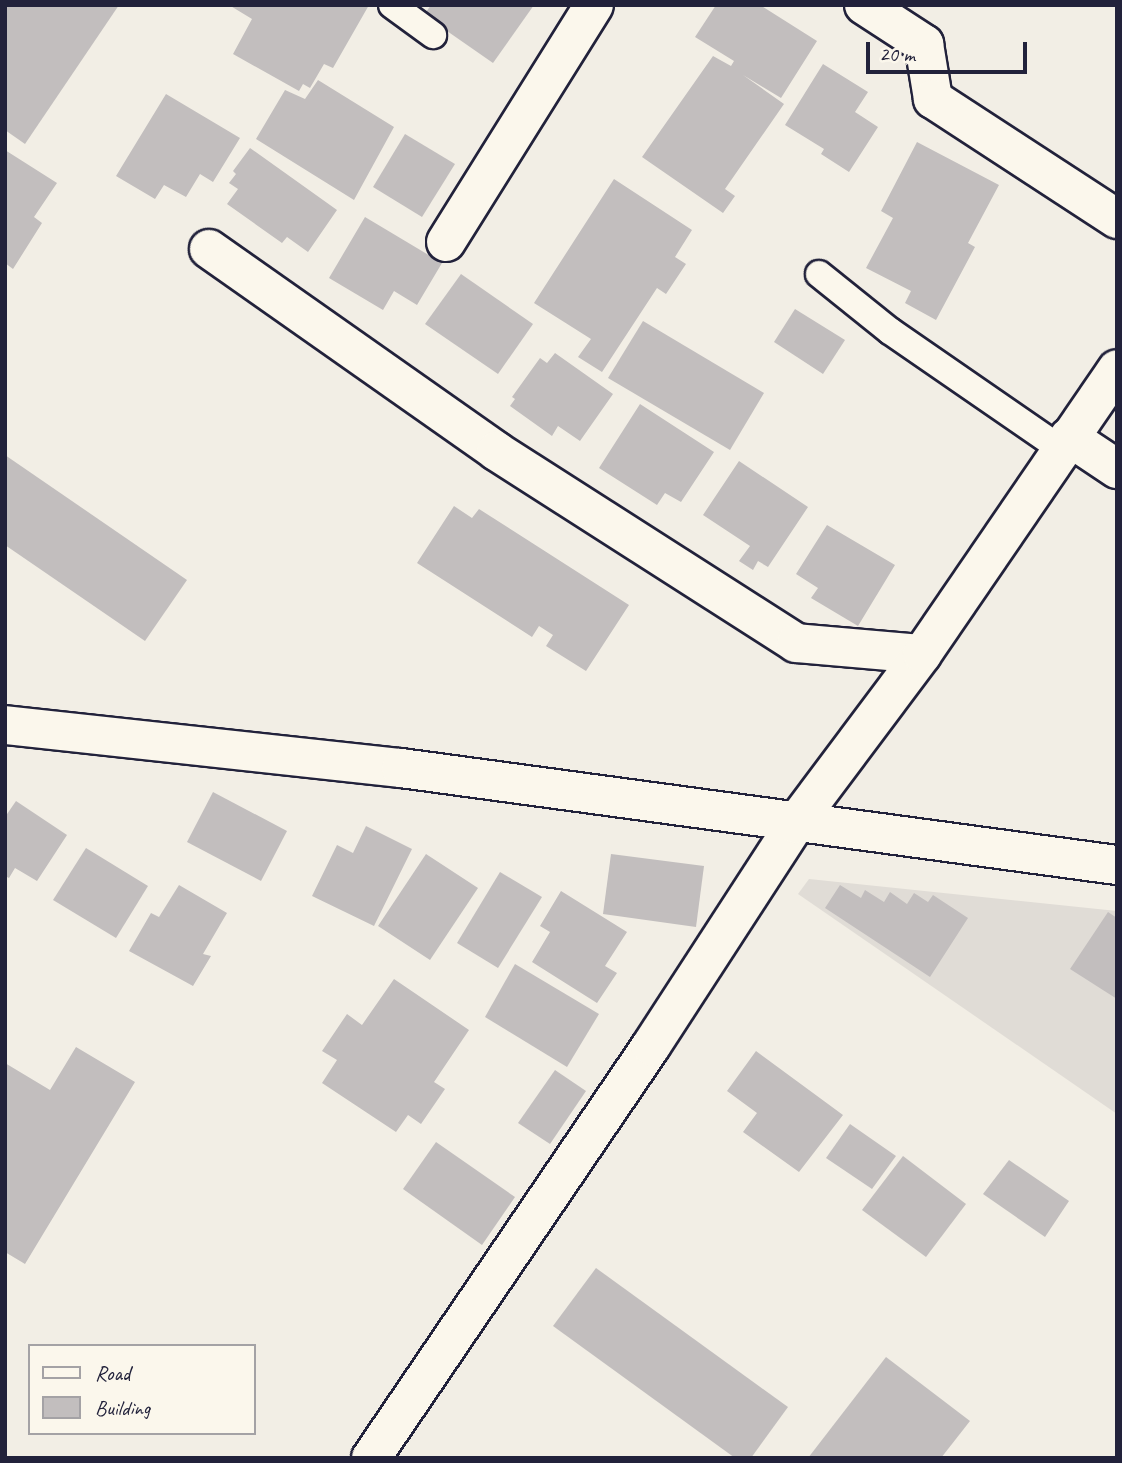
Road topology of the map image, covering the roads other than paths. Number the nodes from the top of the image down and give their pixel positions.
1 (392, 5) edge
2 (594, 5) edge
3 (864, 5) edge
4 (433, 35) dead end
5 (1117, 219) edge
6 (446, 242) dead end
7 (209, 249) dead end
8 (819, 274) dead end
9 (1117, 369) edge
10 (1065, 443) junction
11 (1117, 469) edge
12 (922, 654) junction
13 (5, 725) edge
14 (795, 824) junction
15 (1117, 865) edge
16 (371, 1458) edge

1 - 4 lane
2 - 6 street
3 - 5 street
7 - 12 street
8 - 10 lane
9 - 10 street
10 - 11 street
10 - 12 street
12 - 14 street
13 - 14 street
14 - 15 street
14 - 16 street

